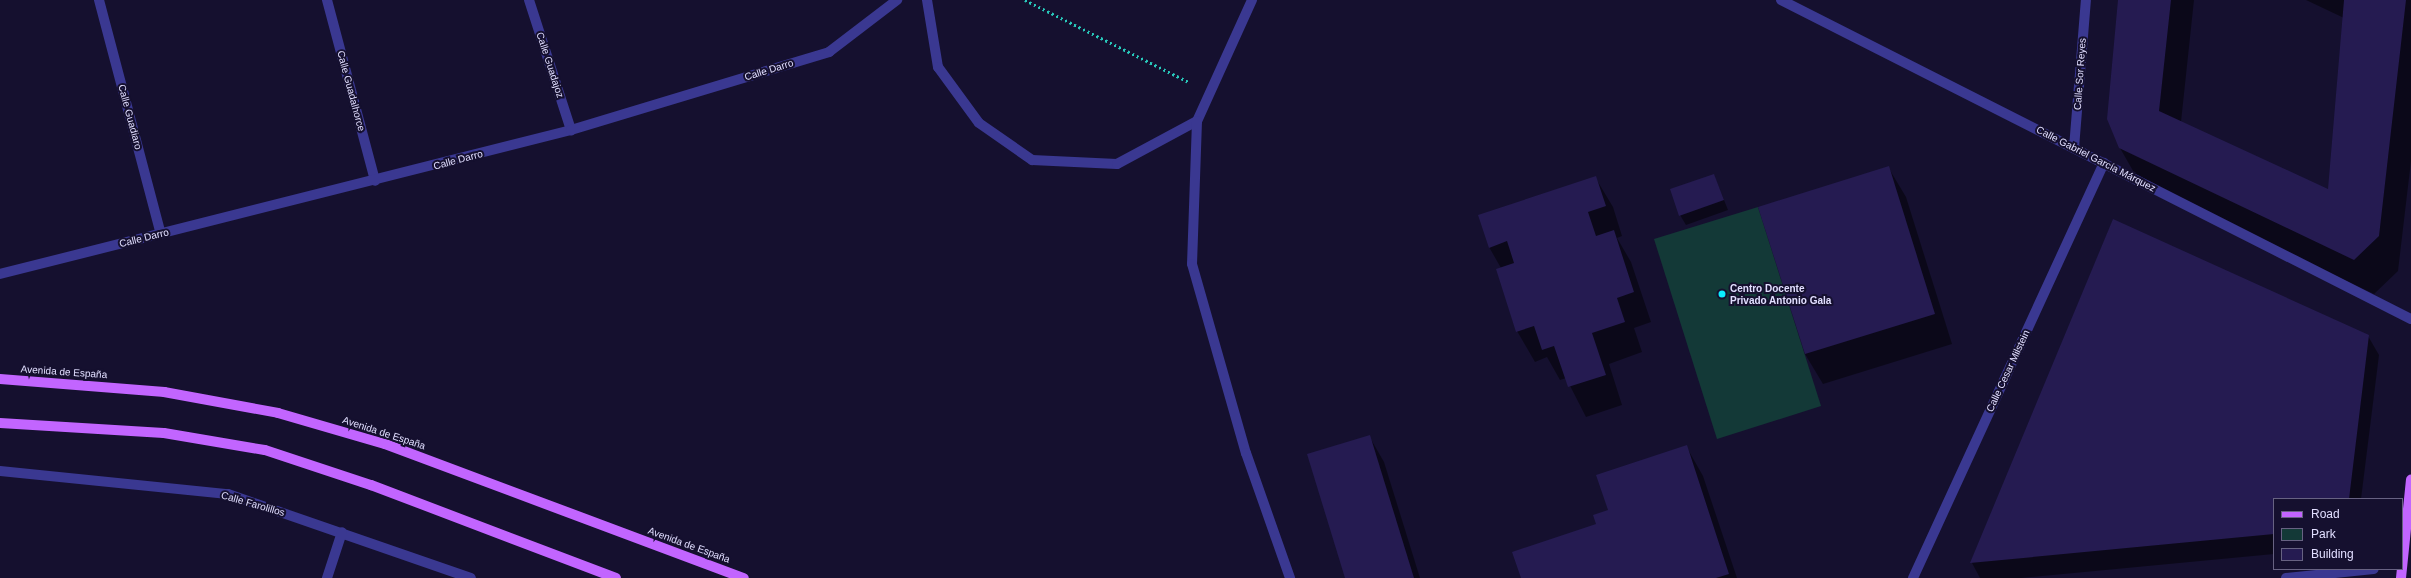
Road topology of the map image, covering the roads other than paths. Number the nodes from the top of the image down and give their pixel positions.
1 (99, 0) edge
2 (327, 0) edge
3 (529, 0) edge
4 (897, 0) edge
5 (927, 0) edge
6 (1252, 0) edge
7 (1781, 0) edge
8 (2086, 0) edge
9 (1197, 121) junction
10 (571, 130) junction
11 (2074, 148) junction
12 (2104, 163) junction
13 (375, 181) junction
14 (161, 234) junction
15 (0, 274) edge
16 (2411, 319) edge
17 (0, 379) edge
18 (0, 423) edge
19 (0, 471) edge
20 (2411, 480) edge
21 (342, 532) junction
22 (2403, 556) edge
23 (2364, 570) edge
24 (327, 578) edge
25 (472, 578) edge
26 (616, 578) edge
27 (744, 578) edge
28 (1290, 578) edge
29 (1913, 578) edge
30 (2286, 578) edge

1 - 14 street, Calle Guadiaro
2 - 13 street, Calle Guadalhorce
3 - 10 street, Calle Guadajoz
4 - 10 street, Calle Darro
5 - 9 street
6 - 9 street
7 - 11 street, Calle Gabriel García Márquez
8 - 11 street, Calle Sor Reyes
9 - 28 street
10 - 13 street, Calle Darro
11 - 12 street, Calle Gabriel García Márquez
12 - 16 street, Calle Gabriel García Márquez
12 - 29 street, Calle Cesar Milstein
13 - 14 street, Calle Darro
14 - 15 street, Calle Darro
17 - 27 main road, Avenida de España
18 - 26 main road
19 - 21 street, Calle Farolillos
20 - 22 main road
21 - 24 street
21 - 25 street, Calle Farolillos
23 - 30 street

